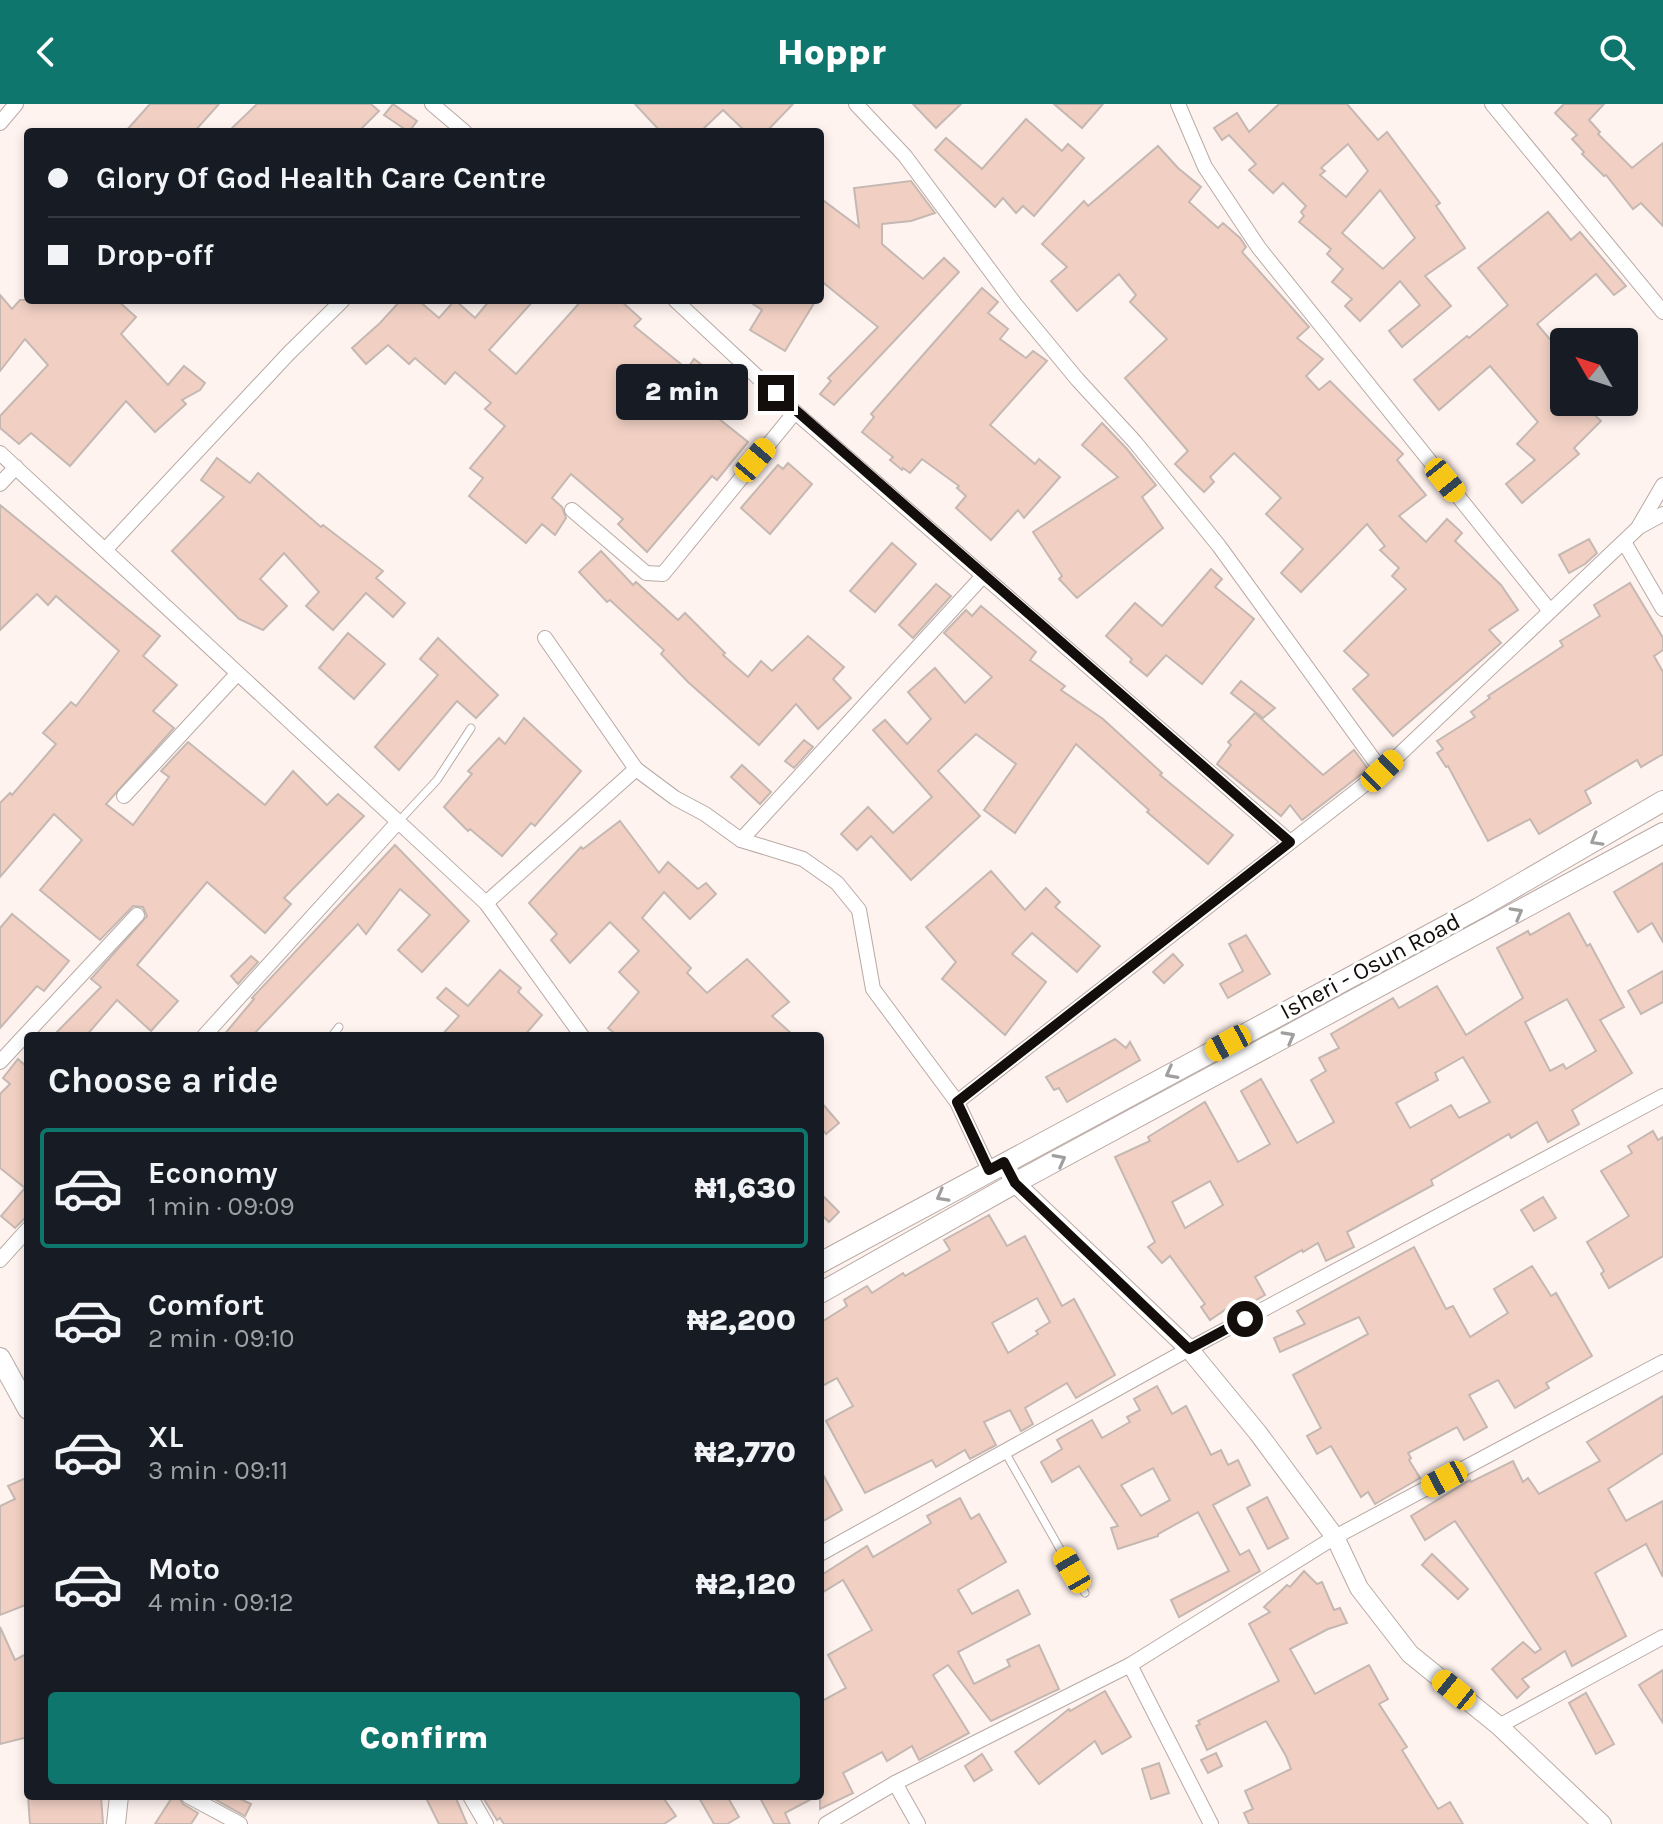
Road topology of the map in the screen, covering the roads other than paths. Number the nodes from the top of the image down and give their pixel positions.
1 (16, 104) edge
2 (432, 104) edge
3 (856, 104) edge
4 (1178, 104) edge
5 (1492, 104) edge
6 (0, 123) edge
7 (460, 128) edge
8 (339, 304) edge
9 (679, 304) edge
10 (1663, 312) edge
11 (795, 412) junction
12 (0, 453) edge
13 (16, 467) junction
14 (0, 484) edge
15 (1663, 485) edge
16 (572, 510) dead end
17 (1663, 514) edge
18 (1639, 527) junction
19 (1624, 542) junction
20 (105, 550) junction
21 (983, 576) junction
22 (1663, 609) edge
23 (1550, 611) junction
24 (545, 638) dead end
25 (237, 674) junction
26 (471, 728) dead end
27 (636, 769) junction
28 (1382, 771) junction
29 (124, 796) dead end
30 (1663, 801) edge
31 (398, 822) junction
32 (1663, 833) edge
33 (741, 840) junction
34 (1290, 842) junction
35 (486, 903) junction
36 (137, 915) dead end
37 (339, 1027) dead end
38 (28, 1032) edge
39 (208, 1032) edge
40 (335, 1032) edge
41 (579, 1032) edge
42 (24, 1036) edge
43 (0, 1062) edge
44 (1663, 1096) edge
45 (957, 1102) junction
46 (997, 1166) junction
47 (1015, 1183) junction
48 (24, 1233) edge
49 (0, 1260) edge
50 (824, 1261) edge
51 (824, 1291) edge
52 (1189, 1349) junction
53 (0, 1358) edge
54 (1663, 1362) edge
55 (24, 1394) edge
56 (1005, 1452) junction
57 (1335, 1537) junction
58 (824, 1552) edge
59 (1085, 1593) dead end
60 (1663, 1637) edge
61 (1130, 1665) junction
62 (1499, 1726) junction
63 (895, 1783) junction
64 (119, 1800) edge
65 (195, 1800) edge
66 (472, 1800) edge
67 (116, 1824) edge
68 (240, 1824) edge
69 (486, 1824) edge
70 (826, 1824) edge
71 (918, 1824) edge
72 (1211, 1824) edge
73 (1602, 1824) edge

1 - 6 street
2 - 7 street
3 - 28 street
4 - 23 street
5 - 10 street
8 - 20 street
9 - 11 street
11 - 16 street
11 - 21 street
12 - 13 street
13 - 14 street
13 - 20 street
15 - 18 street
17 - 18 street
18 - 19 street
19 - 22 street
19 - 23 street
20 - 25 street
21 - 33 street
21 - 34 street
23 - 28 street
24 - 27 street
25 - 29 street
25 - 31 street
26 - 31 lane
27 - 33 street
27 - 35 street
28 - 34 street
30 -> 46 main road, Isheri - Osun Road
31 - 35 street
31 - 39 street
47 -> 32 main road
33 - 45 street
34 - 45 street
35 - 41 street
36 - 38 street
37 - 40 lane
42 - 43 street
44 - 52 street
45 - 46 street
46 - 47 street
46 -> 50 main road, Isheri - Osun Road
47 - 51 main road
47 - 52 street
48 - 49 street
52 - 56 street
52 - 57 street
53 - 55 main road
54 - 57 street
56 - 58 street
56 - 59 lane
57 - 61 street
57 - 62 street
60 - 62 street
61 - 63 street
61 - 72 street
62 - 73 street
63 - 70 street
63 - 71 street
64 - 67 street
65 - 68 street
66 - 69 street

